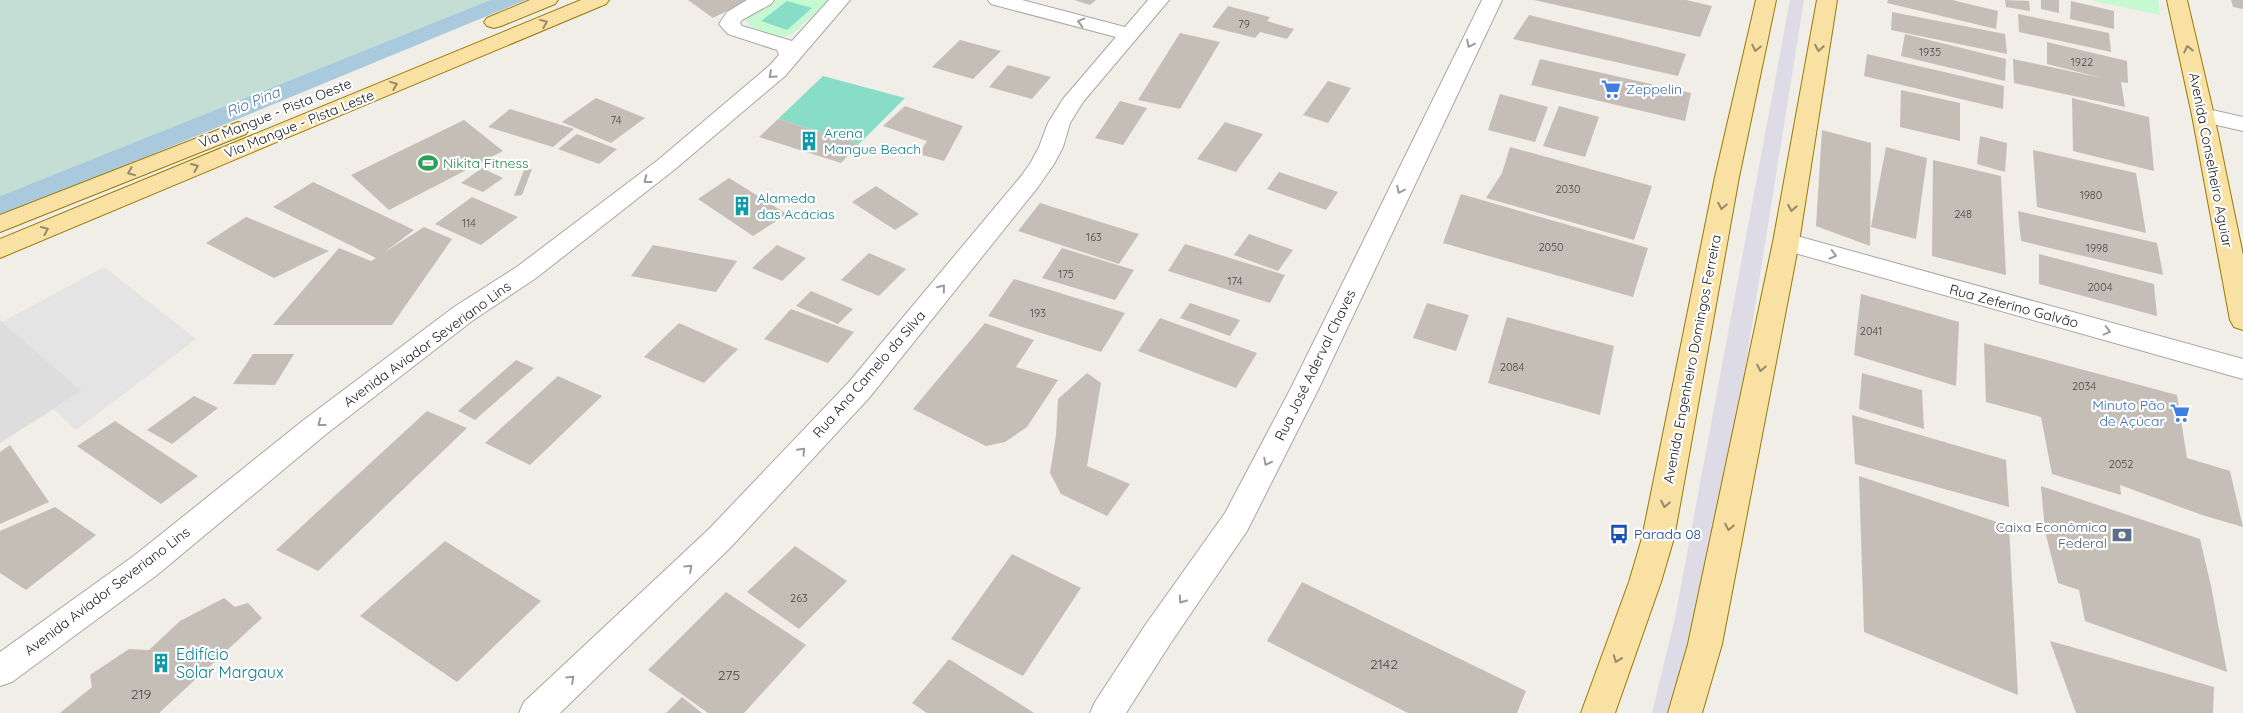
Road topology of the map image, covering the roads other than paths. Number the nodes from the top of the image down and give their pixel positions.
1 (548, 0) edge
2 (599, 0) edge
3 (764, 0) edge
4 (840, 0) edge
5 (998, 0) edge
6 (1159, 0) edge
7 (1492, 0) edge
8 (1766, 0) edge
9 (1827, 0) edge
10 (2178, 0) edge
11 (1128, 34) junction
12 (790, 55) junction
13 (2203, 115) junction
14 (2243, 124) edge
15 (0, 224) edge
16 (1786, 242) junction
17 (0, 248) edge
18 (2243, 320) edge
19 (2243, 369) edge
20 (0, 671) edge
21 (536, 713) edge
22 (1107, 713) edge
23 (1598, 713) edge
24 (1685, 713) edge

1 -> 15 main road, Via Mangue - Pista Oeste
17 -> 2 main road, Via Mangue - Pista Leste
3 - 12 street
4 - 12 street, Avenida Aviador Severiano Lins
11 -> 5 street
6 - 11 street, Rua Ana Camelo da Silva
7 -> 22 street, Rua José Aderval Chaves
8 -> 23 main road, Avenida Engenheiro Domingos Ferreira
9 -> 16 main road
13 -> 10 main road, Avenida Conselheiro Aguiar
21 -> 11 street, Rua Ana Camelo da Silva
12 -> 20 street, Avenida Aviador Severiano Lins
13 - 14 street
13 - 18 main road, Avenida Conselheiro Aguiar
16 -> 19 street, Rua Zeferino Galvão
16 -> 24 main road

